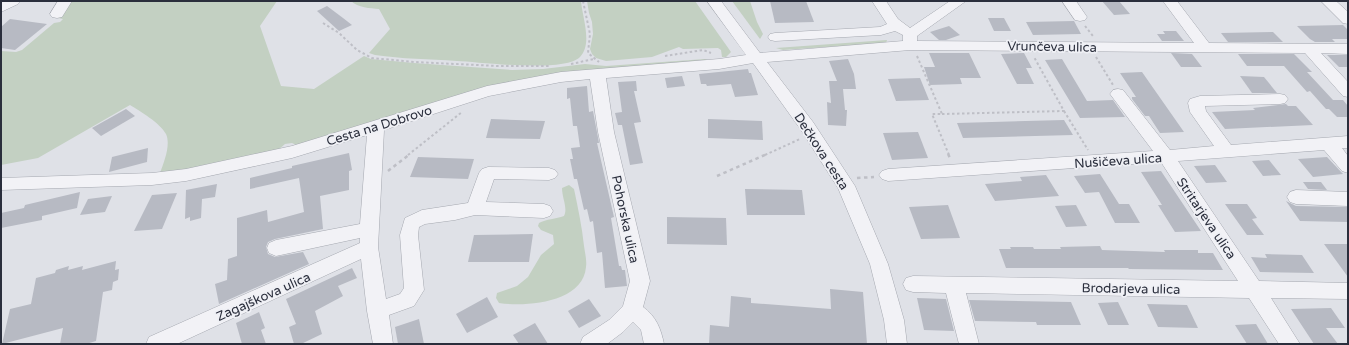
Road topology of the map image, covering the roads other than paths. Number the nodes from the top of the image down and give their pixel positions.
1 (13, 1) edge
2 (65, 1) edge
3 (714, 1) edge
4 (879, 1) edge
5 (959, 1) edge
6 (1069, 1) edge
7 (1170, 1) edge
8 (1328, 1) edge
9 (1, 8) edge
10 (57, 14) dead end
11 (1080, 17) road end
12 (1348, 20) edge
13 (896, 26) junction
14 (775, 37) dead end
15 (913, 45) junction
16 (1205, 48) junction
17 (1308, 48) junction
18 (1348, 49) edge
19 (756, 58) junction
20 (596, 67) junction
21 (1348, 92) edge
22 (1118, 94) road end
23 (1280, 99) dead end
24 (376, 127) junction
25 (1348, 142) edge
26 (1328, 143) junction
27 (1226, 151) junction
28 (1166, 156) junction
29 (1348, 167) edge
30 (549, 174) dead end
31 (888, 175) road end
32 (1, 184) edge
33 (1296, 197) dead end
34 (1348, 198) edge
35 (475, 208) junction
36 (544, 211) dead end
37 (369, 238) junction
38 (276, 248) dead end
39 (913, 284) dead end
40 (954, 285) junction
41 (1254, 289) junction
42 (1348, 290) edge
43 (632, 310) junction
44 (378, 311) junction
45 (165, 342) edge
46 (598, 342) edge
47 (382, 344) edge
48 (654, 344) edge
49 (897, 344) edge
50 (969, 344) edge
51 (1290, 344) edge

1 - 9 street
2 - 10 street
3 - 19 street, Dečkova cesta
4 - 13 street
5 - 15 street
6 - 11 street
7 - 16 street
8 - 12 street
13 - 14 street
13 - 15 street
15 - 16 street, Vrunčeva ulica
15 - 19 street, Vrunčeva ulica
16 - 17 street, Vrunčeva ulica
17 - 18 street, Vrunčeva ulica
17 - 21 street
19 - 20 street, Cesta na Dobrovo
19 - 49 street, Dečkova cesta
20 - 24 street, Cesta na Dobrovo
20 - 43 street, Pohorska ulica
22 - 28 street, Stritarjeva ulica
23 - 27 street
24 - 32 street, Cesta na Dobrovo
24 - 37 street
25 - 26 street, Nušičeva ulica
26 - 27 street, Nušičeva ulica
26 - 29 street
27 - 28 street, Nušičeva ulica
28 - 31 street, Nušičeva ulica
28 - 41 street, Stritarjeva ulica
30 - 35 street
33 - 34 street
35 - 36 street
35 - 44 street
37 - 38 street
37 - 44 street
37 - 45 street, Zagajškova ulica
39 - 40 street, Brodarjeva ulica
40 - 41 street, Brodarjeva ulica
40 - 50 street
41 - 42 street, Brodarjeva ulica
41 - 51 street, Stritarjeva ulica
43 - 46 street
43 - 48 street
44 - 47 street

